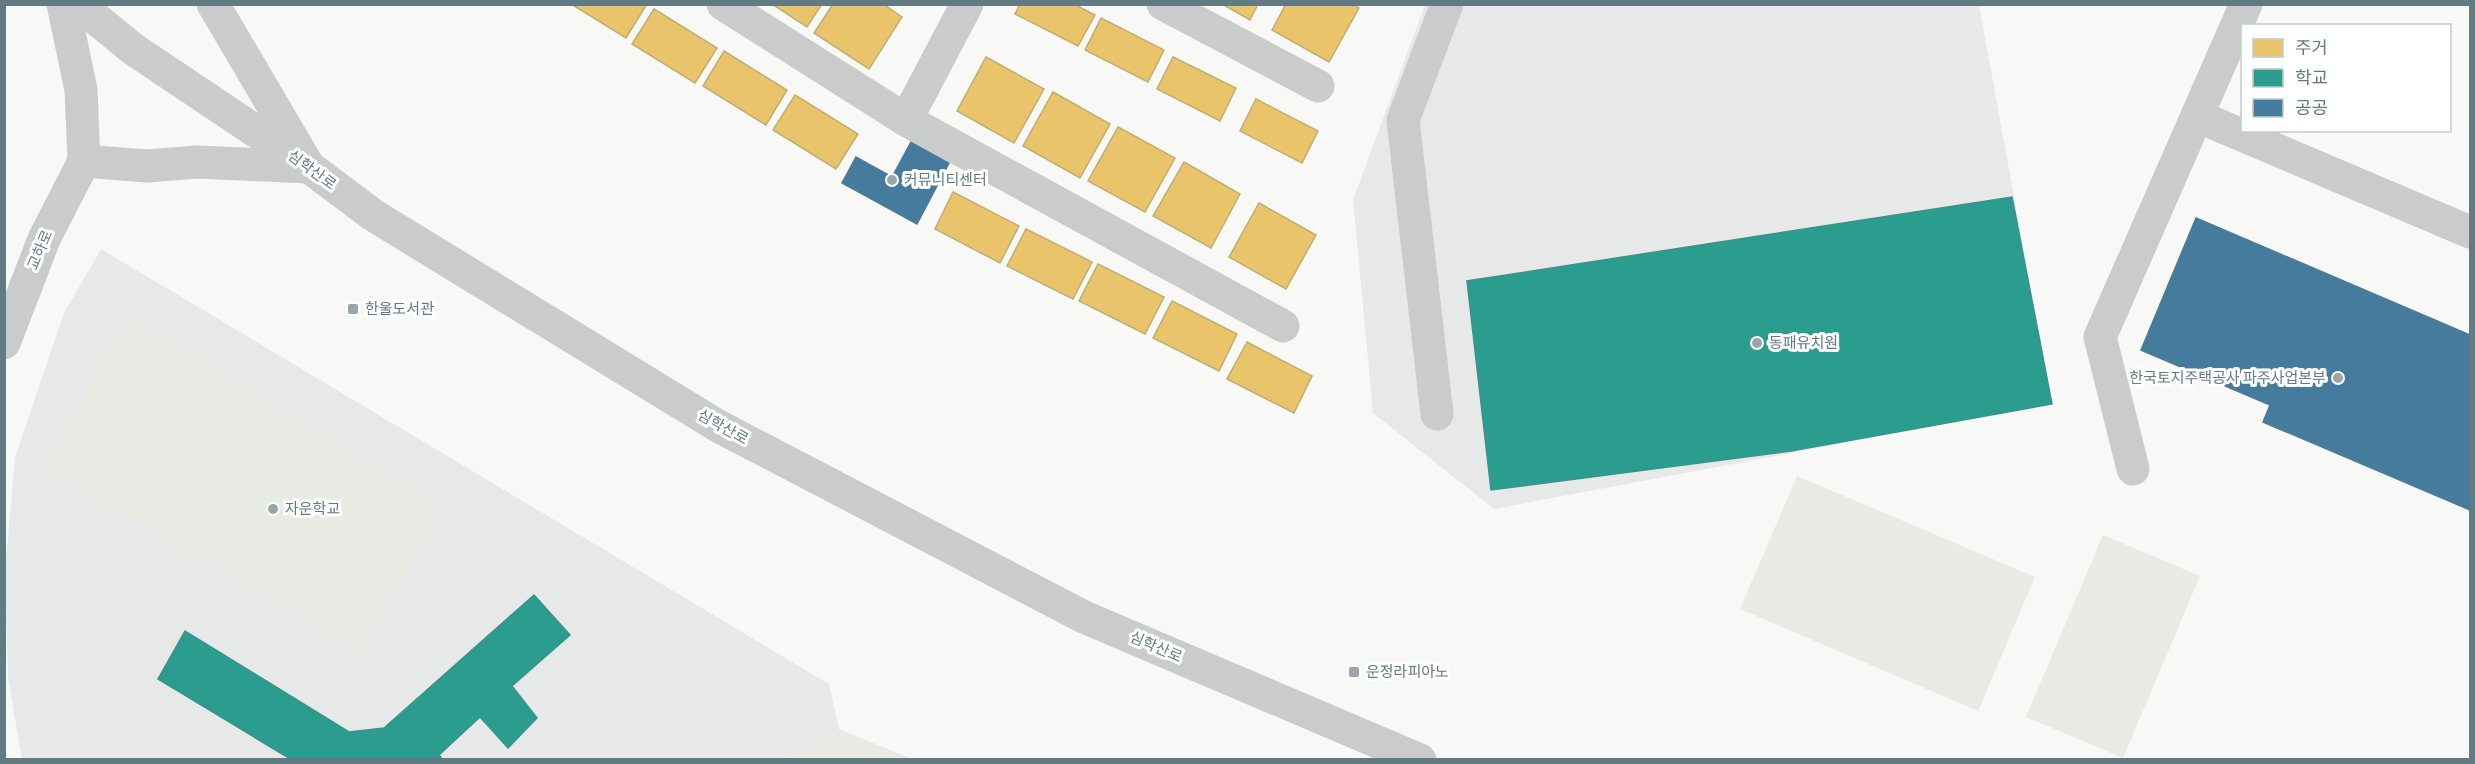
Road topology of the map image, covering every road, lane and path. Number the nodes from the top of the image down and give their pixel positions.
1 (63, 4) edge
2 (78, 4) edge
3 (213, 4) edge
4 (723, 4) edge
5 (967, 4) edge
6 (1163, 4) edge
7 (1447, 4) edge
8 (2246, 4) edge
9 (1317, 86) dead end
10 (2197, 116) junction
11 (906, 120) junction
12 (84, 161) junction
13 (309, 167) junction
14 (2470, 232) edge
15 (1283, 326) dead end
16 (4, 343) edge
17 (1437, 414) dead end
18 (2133, 469) dead end
19 (1420, 759) edge

1 - 12 street
2 - 13 street, 심학산로
3 - 13 street
4 - 11 street
5 - 11 street
6 - 9 street
7 - 17 street
8 - 10 street
10 - 14 street
10 - 18 street
11 - 15 street
12 - 13 street
12 - 16 street, 교하로
13 - 19 street, 심학산로

